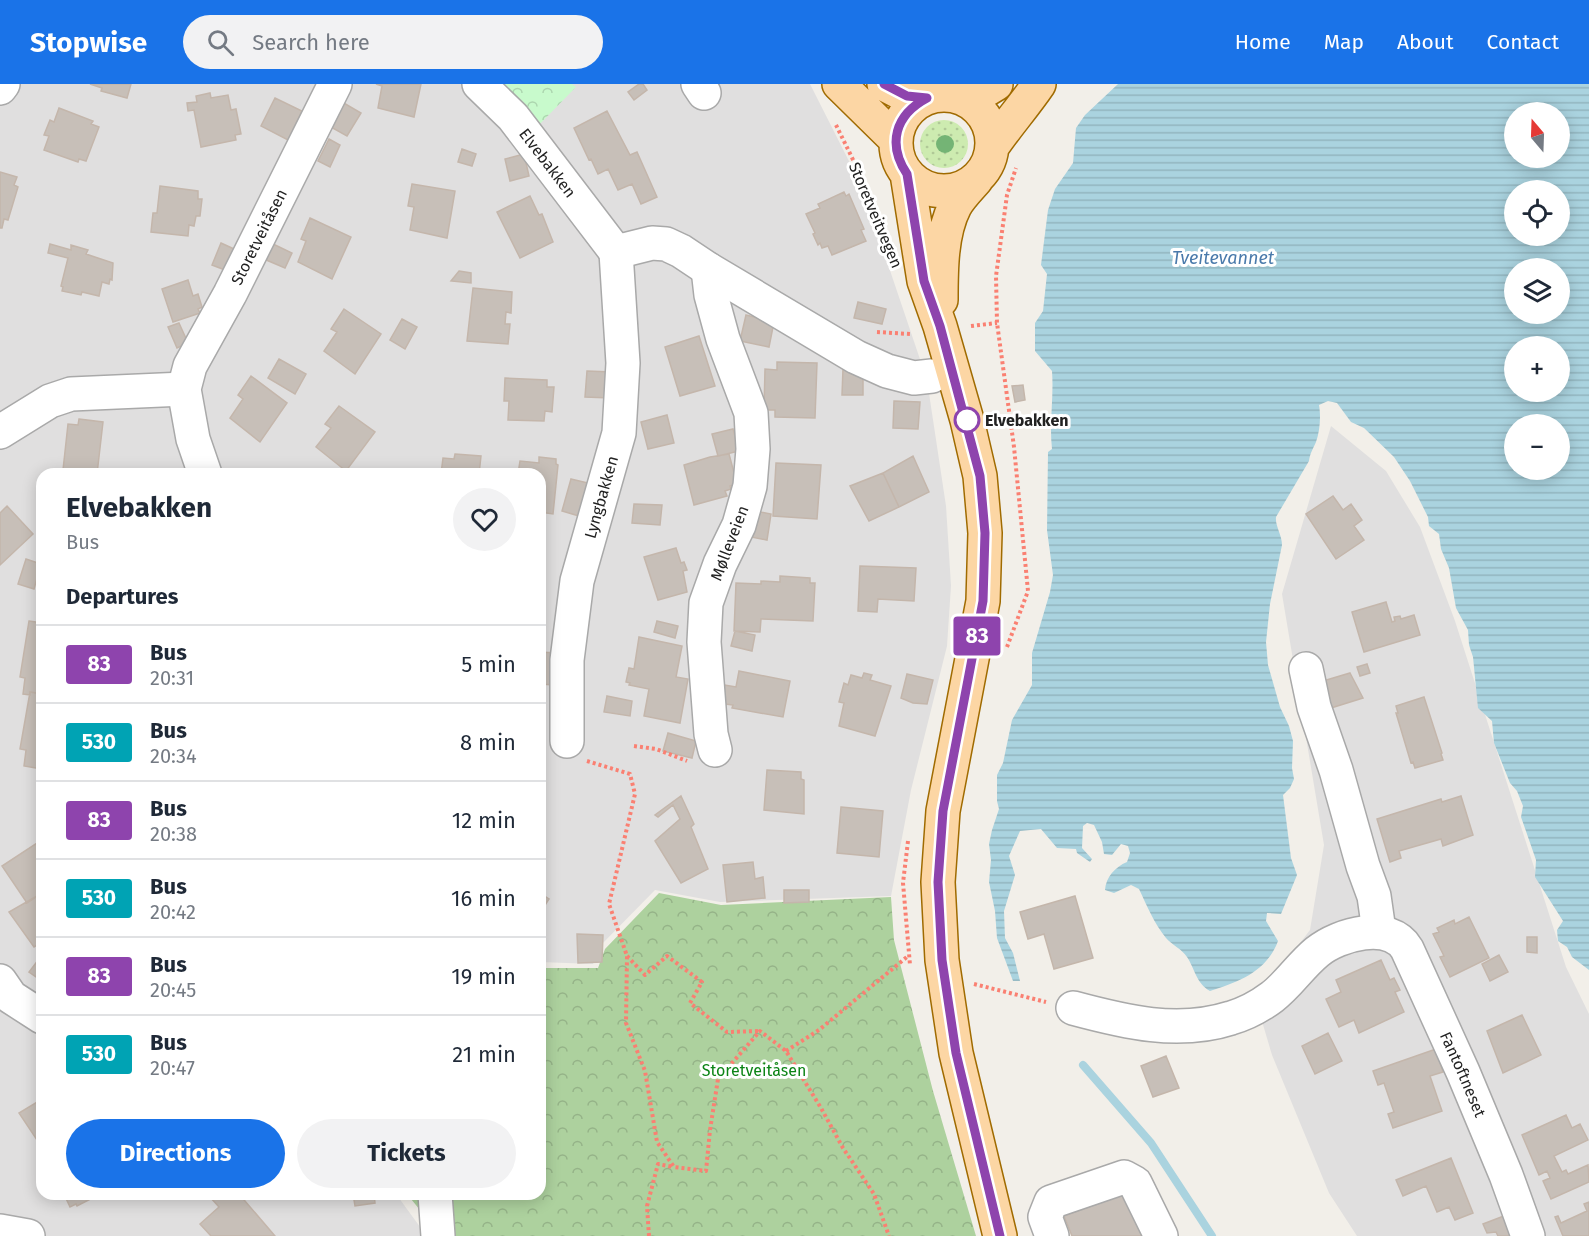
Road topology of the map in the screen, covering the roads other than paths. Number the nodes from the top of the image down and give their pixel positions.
1 (3, 84) edge
2 (335, 84) edge
3 (479, 84) edge
4 (839, 84) edge
5 (884, 84) edge
6 (996, 84) edge
7 (1039, 84) edge
8 (0, 88) edge
9 (927, 98) junction
10 (968, 101) junction
11 (896, 140) junction
12 (1006, 154) junction
13 (907, 174) junction
14 (976, 180) junction
15 (616, 252) junction
16 (708, 269) junction
17 (938, 329) junction
18 (932, 376) dead end
19 (184, 389) junction
20 (0, 432) edge
21 (203, 468) edge
22 (1306, 669) dead end
23 (567, 741) road end
24 (707, 755) road end
25 (1379, 931) junction
26 (0, 981) edge
27 (1073, 1008) road end
28 (36, 1013) edge
29 (435, 1200) edge
30 (0, 1231) edge
31 (28, 1236) edge
32 (438, 1236) edge
33 (1000, 1236) edge
34 (1052, 1236) edge
35 (1161, 1236) edge
36 (1528, 1236) edge

1 - 8 street
2 - 19 street, Storetveitåsen
3 - 15 street, Elvebakken
4 - 11 main road
5 - 9 main road
6 - 10 main road
7 - 12 main road
9 - 10 main road
9 - 11 main road
10 - 12 main road
11 - 13 main road
12 - 14 main road
13 - 14 main road
13 - 17 main road, Storetveitvegen
14 - 17 main road, Storetveitvegen
15 - 16 street
15 - 23 street, Lyngbakken
16 - 18 street
16 - 24 street, Mølleveien
17 - 33 main road, Storetveitvegen
19 - 20 street
19 - 21 street, Storetveitåsen
22 - 25 street
25 - 27 street
25 - 36 street, Fantoftneset
26 - 28 street
29 - 32 street
30 - 31 street
34 - 35 street

